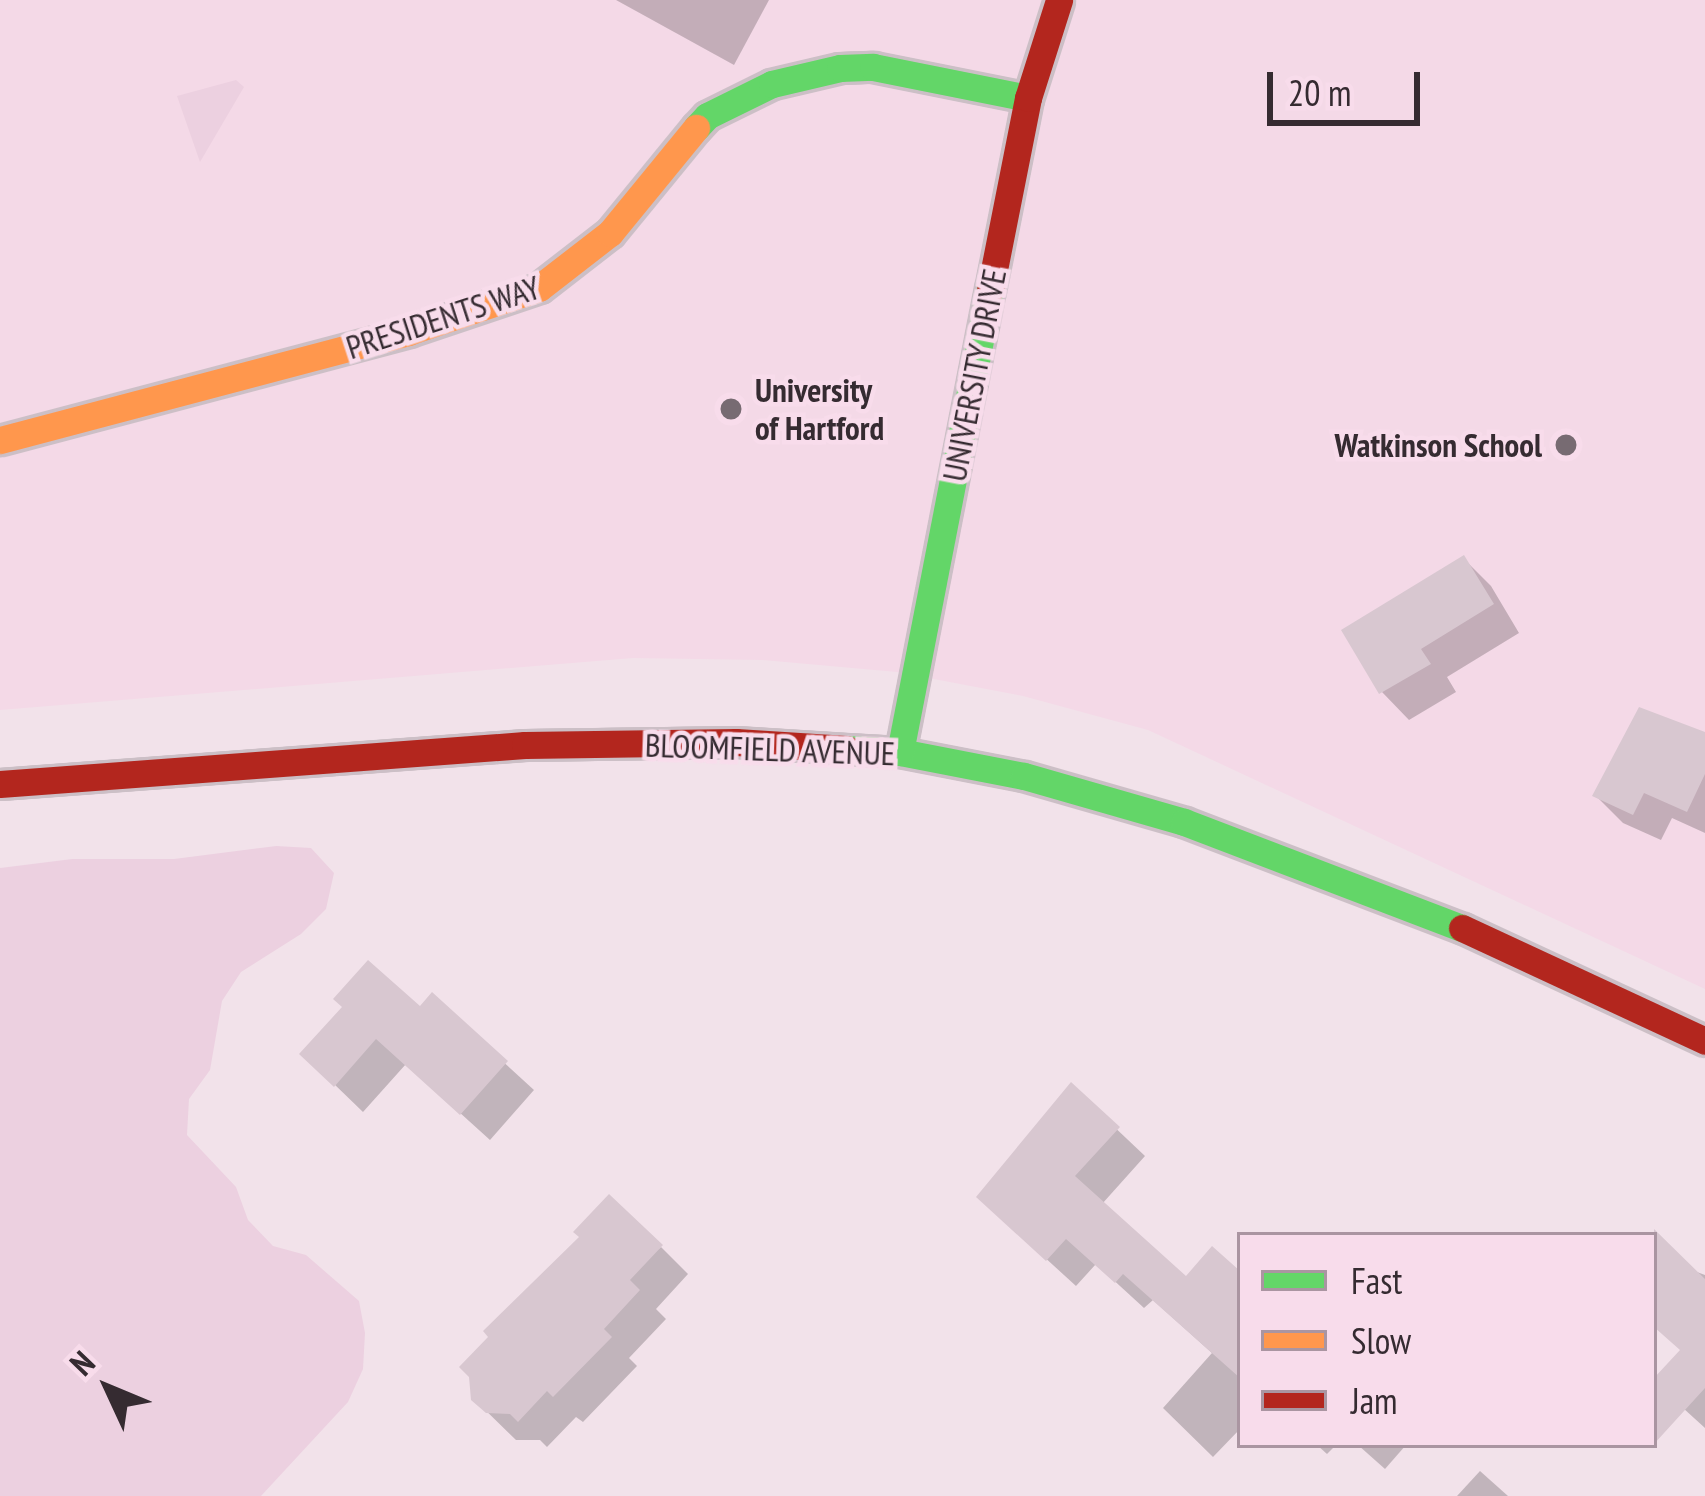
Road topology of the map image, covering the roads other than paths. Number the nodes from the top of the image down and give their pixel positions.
1 (1059, 0) edge
2 (1028, 98) junction
3 (0, 440) edge
4 (900, 752) junction
5 (0, 784) edge
6 (1705, 1041) edge

1 - 2 street, UNIVERSITY DRIVE
2 - 3 street, PRESIDENTS WAY
2 - 4 street, UNIVERSITY DRIVE
4 - 5 street, BLOOMFIELD AVENUE
4 - 6 street, BLOOMFIELD AVENUE

